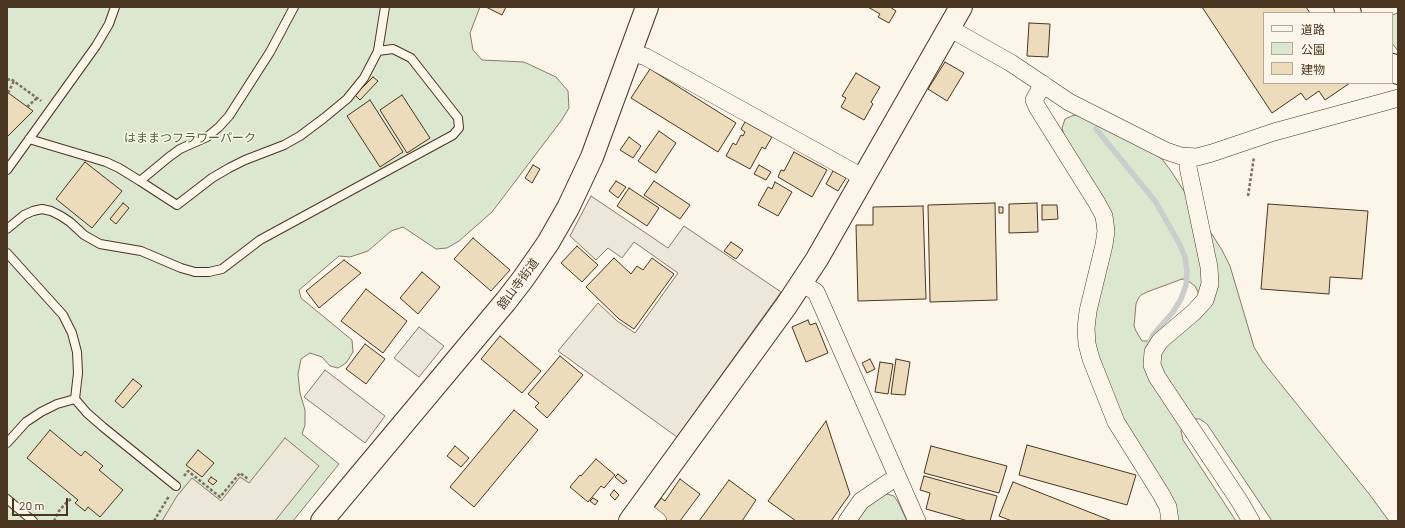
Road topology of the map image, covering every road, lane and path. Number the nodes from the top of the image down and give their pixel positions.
1 (115, 7) edge
2 (294, 7) edge
3 (385, 7) edge
4 (647, 7) edge
5 (961, 7) edge
6 (949, 28) junction
7 (378, 51) junction
8 (631, 52) junction
9 (7, 75) edge
10 (11, 79) junction
11 (7, 80) edge
12 (14, 82) junction
13 (1043, 84) junction
14 (8, 93) dead end
15 (32, 94) dead end
16 (37, 98) dead end
17 (1398, 98) edge
18 (28, 107) dead end
19 (30, 139) junction
20 (1249, 140) junction
21 (1188, 157) junction
22 (7, 170) edge
23 (864, 178) junction
24 (140, 181) junction
25 (1248, 196) dead end
26 (7, 229) edge
27 (7, 253) edge
28 (801, 282) junction
29 (75, 399) junction
30 (7, 444) edge
31 (898, 478) junction
32 (248, 479) dead end
33 (176, 486) junction
34 (72, 498) dead end
35 (7, 499) edge
36 (635, 514) edge
37 (33, 521) edge
38 (54, 521) edge
39 (154, 521) edge
40 (322, 521) edge
41 (658, 521) edge
42 (847, 521) edge
43 (917, 521) edge
44 (1170, 521) edge
45 (1251, 521) edge

1 - 19 lane
2 - 24 lane
3 - 7 lane
4 - 8 street, 舘山寺街道
5 - 6 street
6 - 13 street
6 - 23 street
7 - 24 lane
7 - 26 lane
8 - 23 street
8 - 40 street, 舘山寺街道
9 - 10 path
10 - 11 path
10 - 12 path
12 - 14 path
12 - 15 path
13 - 21 street
13 - 44 street
16 - 18 path
17 - 20 street
19 - 22 lane
19 - 24 lane
20 - 21 street
20 - 25 path
21 - 45 street
23 - 28 street
27 - 29 lane
28 - 31 street
28 - 36 street
29 - 30 lane
29 - 33 lane
31 - 42 street
31 - 43 street
32 - 33 path
33 - 39 path
34 - 38 path
35 - 37 lane
36 - 41 street

